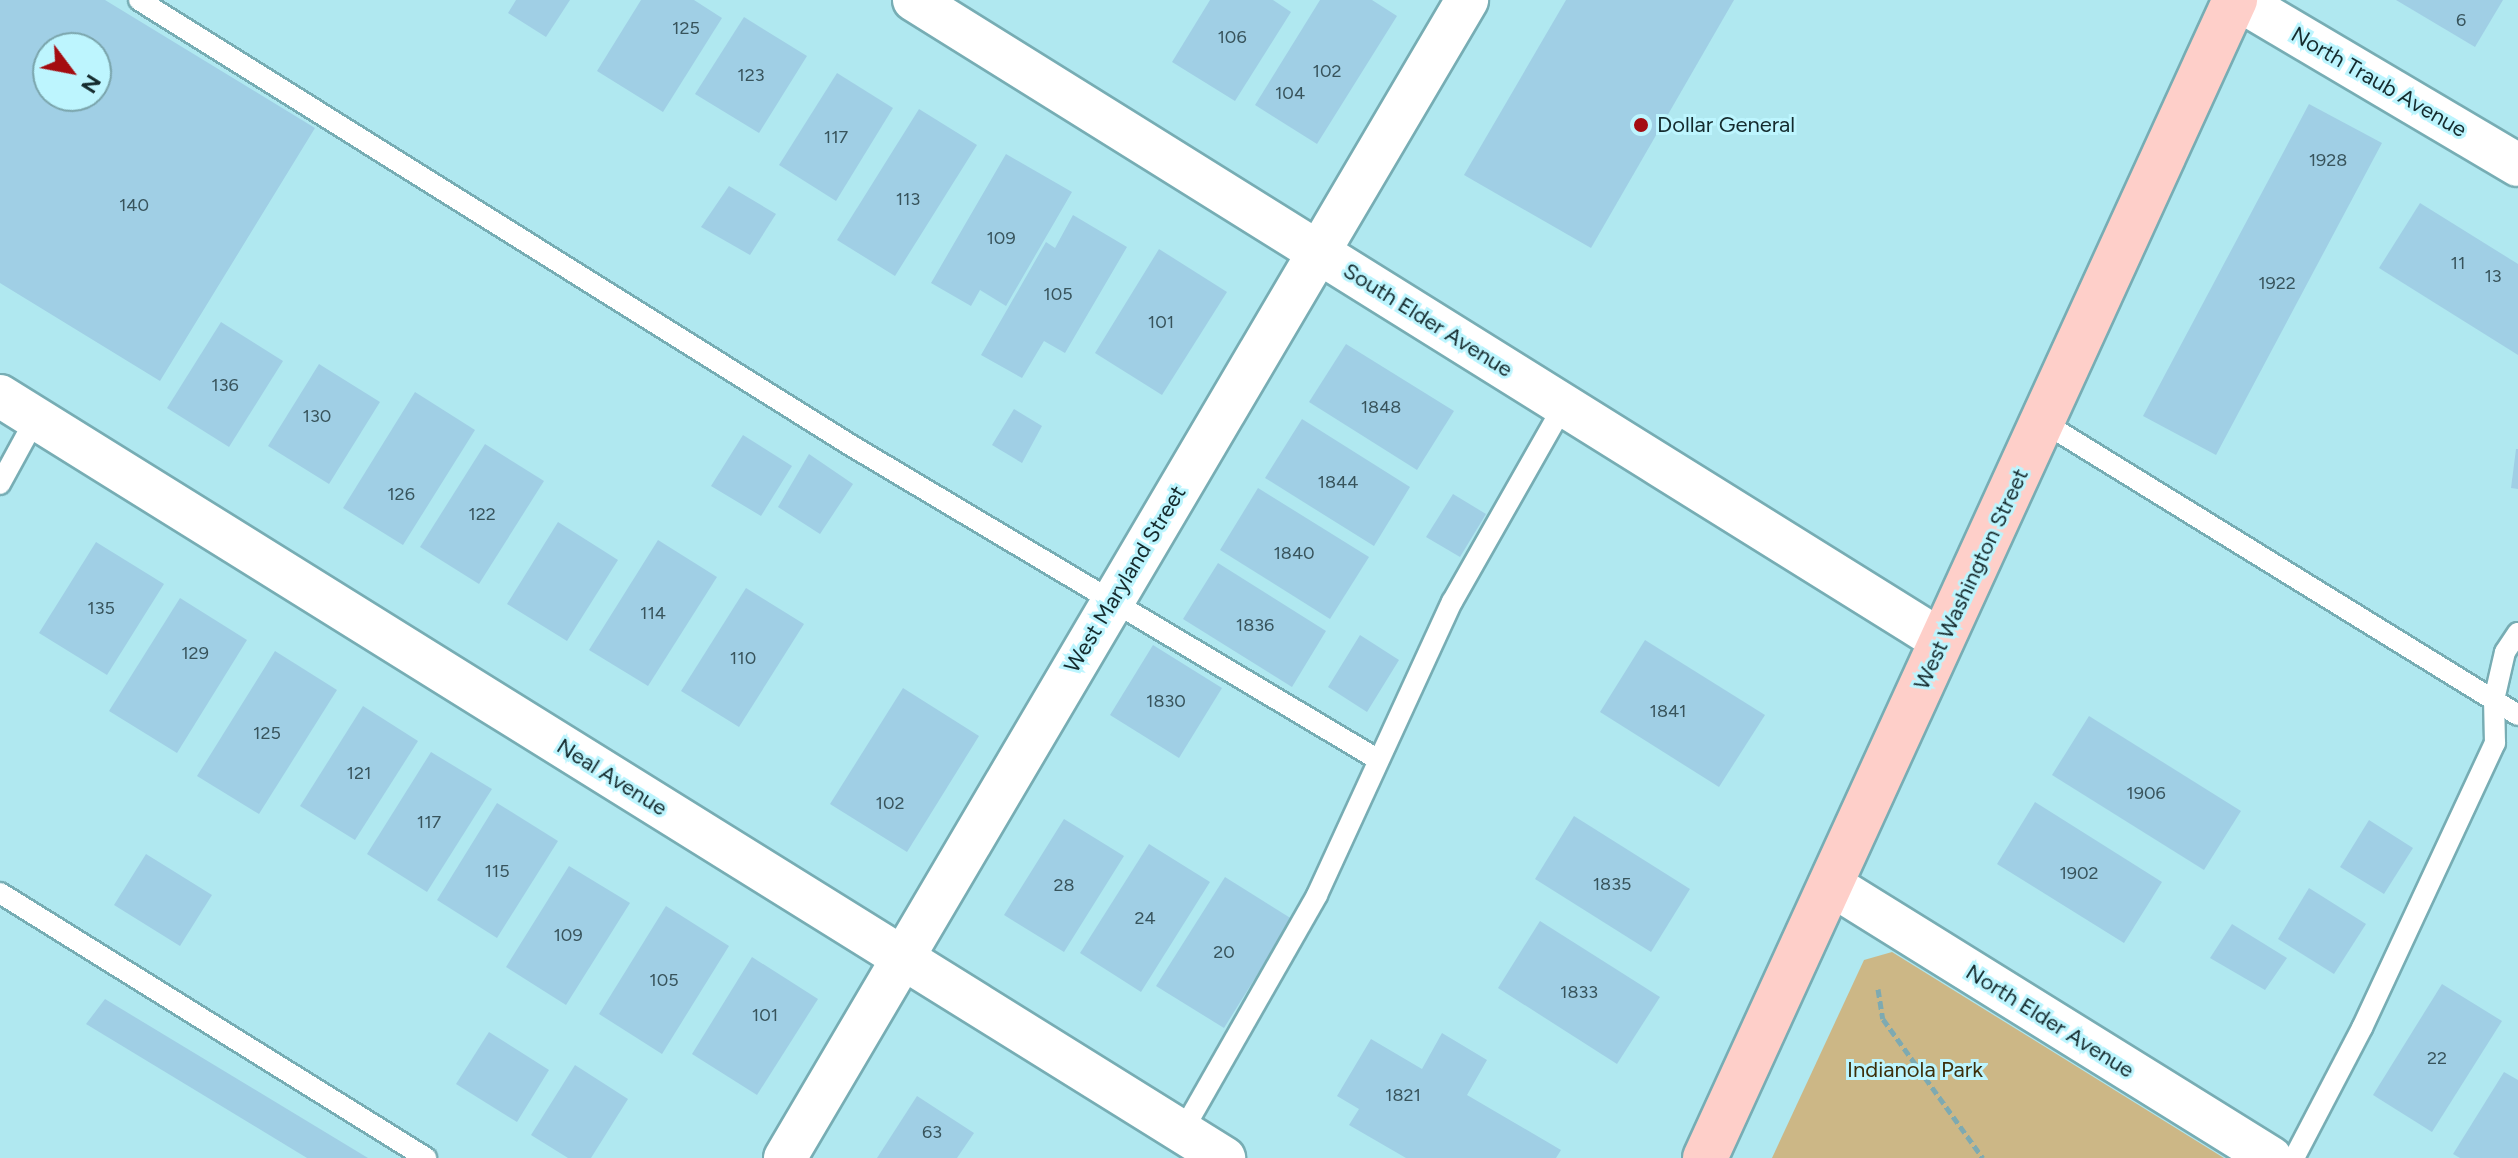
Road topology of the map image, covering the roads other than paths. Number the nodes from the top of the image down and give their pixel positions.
1 (139, 0) edge
2 (914, 0) edge
3 (1467, 0) edge
4 (2237, 0) edge
5 (2518, 165) edge
6 (1319, 252) junction
7 (0, 396) edge
8 (1564, 405) junction
9 (36, 418) junction
10 (2043, 422) junction
11 (0, 484) edge
12 (1113, 601) junction
13 (2518, 633) edge
14 (1942, 641) junction
15 (2494, 700) junction
16 (2518, 715) edge
17 (1377, 759) junction
18 (1830, 884) junction
19 (0, 893) edge
20 (902, 957) junction
21 (1182, 1132) junction
22 (426, 1158) edge
23 (785, 1158) edge
24 (1224, 1158) edge
25 (1705, 1158) edge
26 (2271, 1158) edge
27 (2294, 1158) edge

1 - 12 lane
2 - 6 street, South Elder Avenue
3 - 6 street, West Maryland Street
4 - 5 street, North Traub Avenue
4 - 10 main road, West Washington Street
6 - 8 street, South Elder Avenue
6 - 12 street, West Maryland Street
7 - 9 street, Neal Avenue
8 - 14 street, South Elder Avenue
8 - 17 lane
9 - 11 lane
9 - 20 street, Neal Avenue
10 - 14 main road, West Washington Street
10 - 15 lane
12 - 17 lane
12 - 20 street, West Maryland Street
13 - 15 lane
14 - 18 main road, West Washington Street
15 - 16 lane
15 - 27 lane
17 - 21 lane
18 - 25 main road, West Washington Street
18 - 26 street, North Elder Avenue
19 - 22 lane
20 - 21 street, Neal Avenue
20 - 23 street, West Maryland Street
21 - 24 street, Neal Avenue

